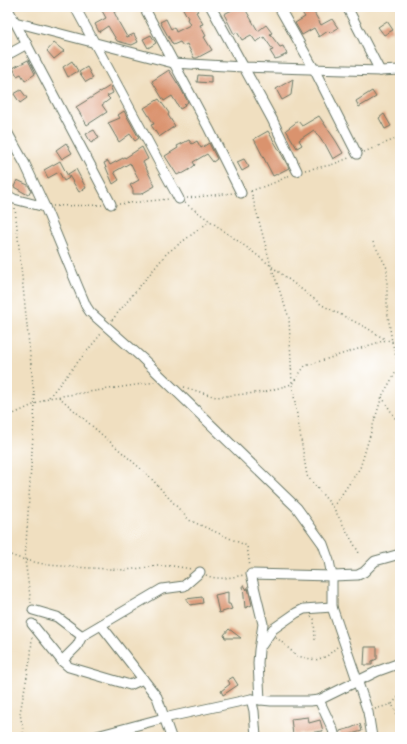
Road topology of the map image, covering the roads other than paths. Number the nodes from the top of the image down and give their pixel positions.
1 (8, 7) edge
2 (75, 7) edge
3 (144, 7) edge
4 (211, 7) edge
5 (279, 7) edge
6 (347, 7) edge
7 (11, 22) edge
8 (95, 43) junction
9 (27, 44) junction
10 (7, 55) edge
11 (173, 63) junction
12 (243, 67) junction
13 (314, 69) junction
14 (400, 70) edge
15 (380, 71) junction
16 (7, 132) edge
17 (357, 154) road end
18 (297, 171) road end
19 (241, 193) road end
20 (10, 197) edge
21 (180, 199) road end
22 (111, 204) road end
23 (46, 207) junction
24 (400, 554) edge
25 (200, 572) road end
26 (332, 576) junction
27 (332, 607) junction
28 (33, 610) road end
29 (32, 624) road end
30 (101, 625) junction
31 (82, 636) junction
32 (259, 650) junction
33 (62, 661) junction
34 (400, 663) edge
35 (143, 679) junction
36 (357, 681) junction
37 (256, 699) junction
38 (319, 700) junction
39 (164, 718) junction
40 (93, 737) edge
41 (171, 737) edge
42 (256, 737) edge
43 (335, 737) edge
44 (372, 737) edge

1 - 7 street
2 - 8 street
3 - 11 street
4 - 12 street
5 - 13 street
6 - 15 street
7 - 8 street
7 - 9 street
8 - 11 street
8 - 21 street
9 - 10 street
9 - 22 street
11 - 12 street
11 - 19 street
12 - 13 street
12 - 18 street
13 - 15 street
13 - 17 street
14 - 15 street
16 - 23 street
20 - 23 street
23 - 26 street
24 - 26 street
25 - 30 street
26 - 27 street
26 - 32 street
27 - 32 street
27 - 36 street
28 - 31 street
29 - 33 street
30 - 31 street
30 - 35 street
31 - 33 street
32 - 37 street
33 - 35 street
34 - 36 street
35 - 39 street
36 - 38 street
36 - 44 street
37 - 38 street
37 - 39 street
37 - 42 street
38 - 43 street
39 - 40 street
39 - 41 street

